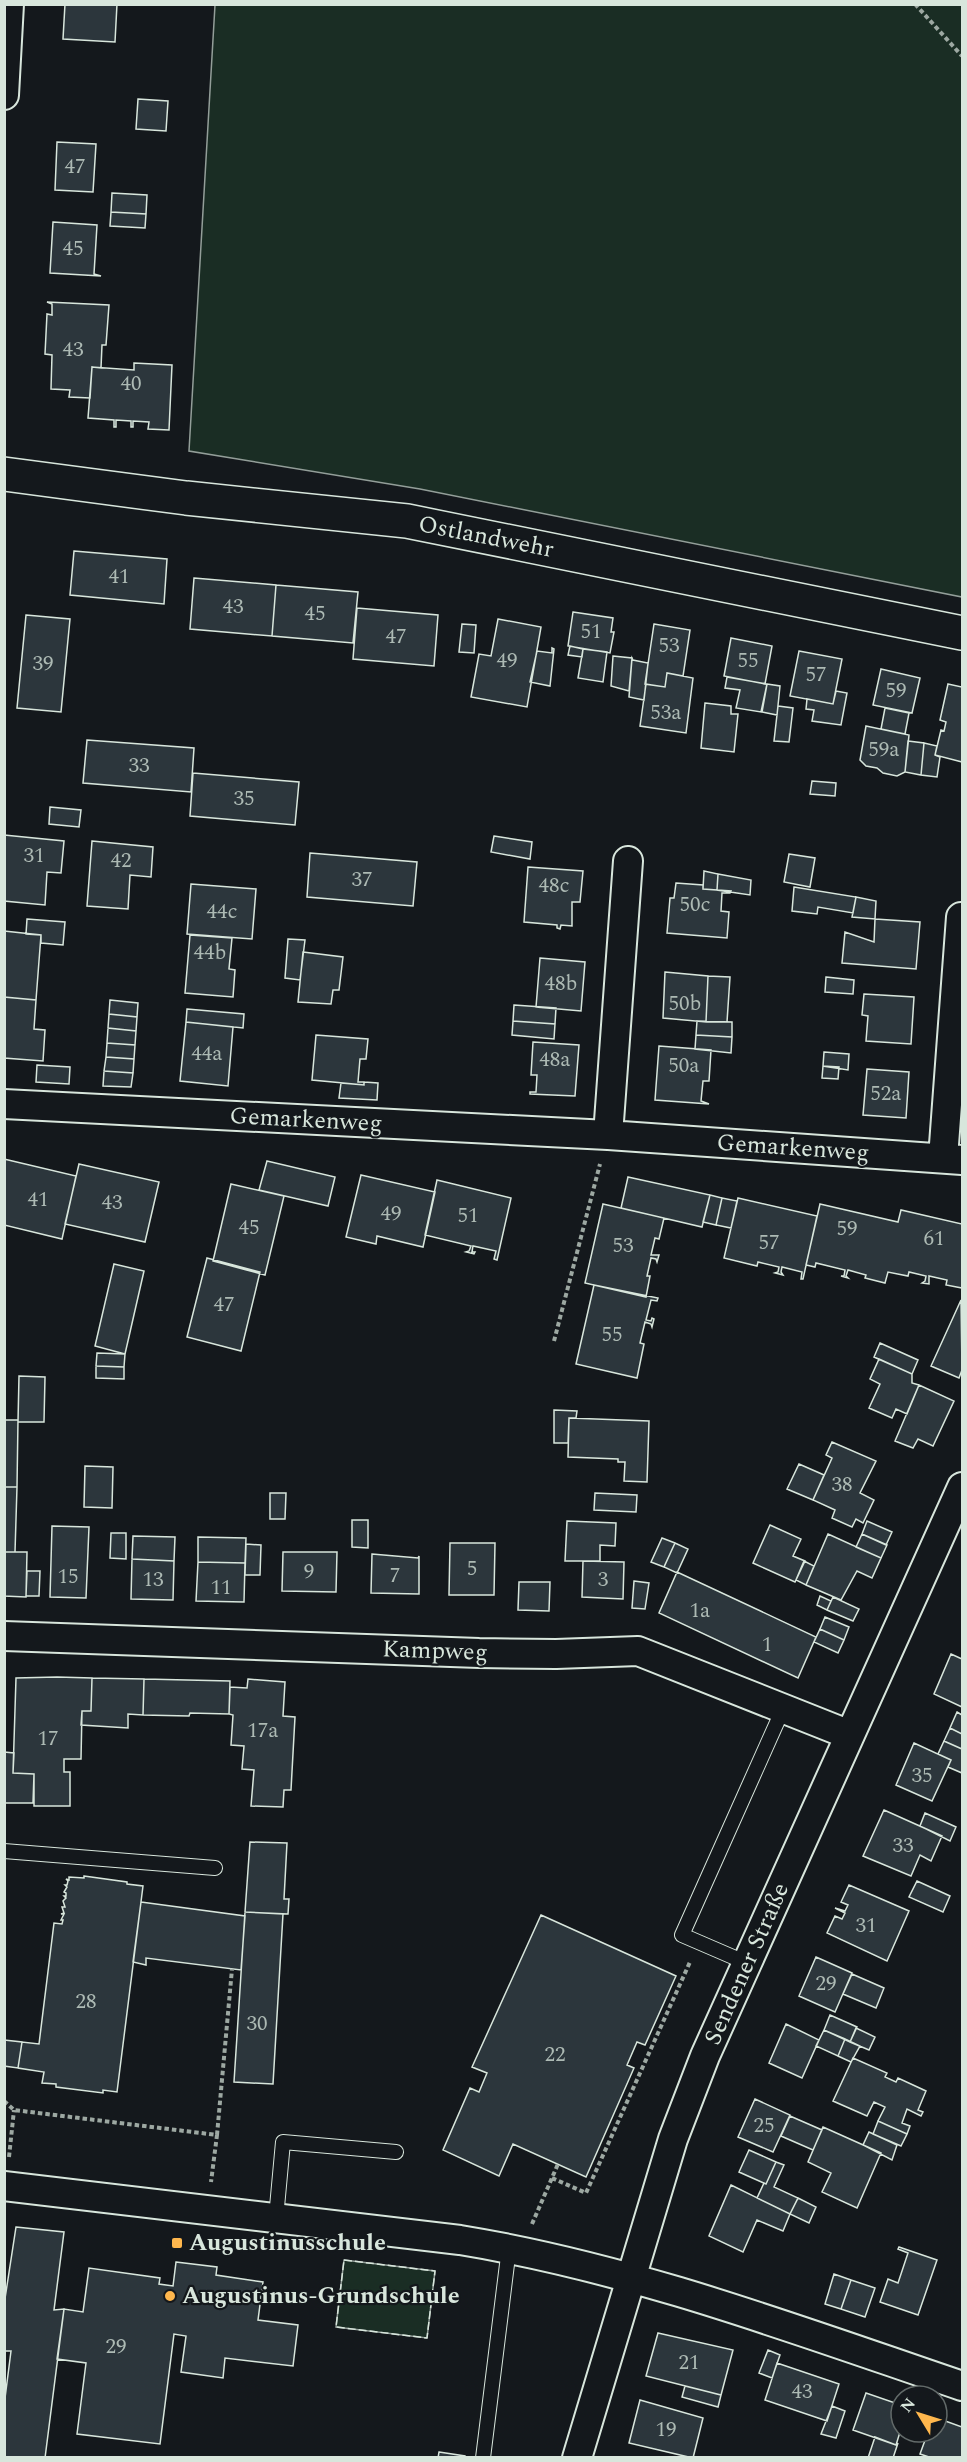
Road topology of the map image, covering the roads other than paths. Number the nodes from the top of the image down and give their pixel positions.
1 (9, 4) edge
2 (6, 40) edge
3 (4, 95) edge
4 (4, 474) edge
5 (963, 633) edge
6 (628, 861) dead end
7 (961, 929) edge
8 (957, 1039) edge
9 (4, 1104) edge
10 (608, 1135) junction
11 (953, 1159) edge
12 (963, 1487) edge
13 (4, 1636) edge
14 (783, 1710) junction
15 (850, 1735) junction
16 (4, 1851) edge
17 (215, 1868) dead end
18 (747, 1964) junction
19 (396, 2152) dead end
20 (6, 2186) edge
21 (276, 2218) junction
22 (515, 2249) junction
23 (631, 2277) junction
24 (963, 2386) edge
25 (483, 2457) edge
26 (577, 2457) edge

1 - 2 street
2 - 3 street
4 - 5 street, Ostlandwehr
6 - 10 street
7 - 8 street, Gemarkenweg
8 - 11 street, Gemarkenweg
9 - 10 street, Gemarkenweg
10 - 11 street, Gemarkenweg
12 - 15 street, Sendener Straße
13 - 14 street, Kampweg
14 - 15 street, Kampweg
14 - 18 lane
15 - 18 street, Sendener Straße
16 - 17 lane
18 - 23 street, Sendener Straße
19 - 21 lane
20 - 21 street
21 - 22 street
22 - 23 street
22 - 25 lane
23 - 24 street
23 - 26 street, Sendener Straße

